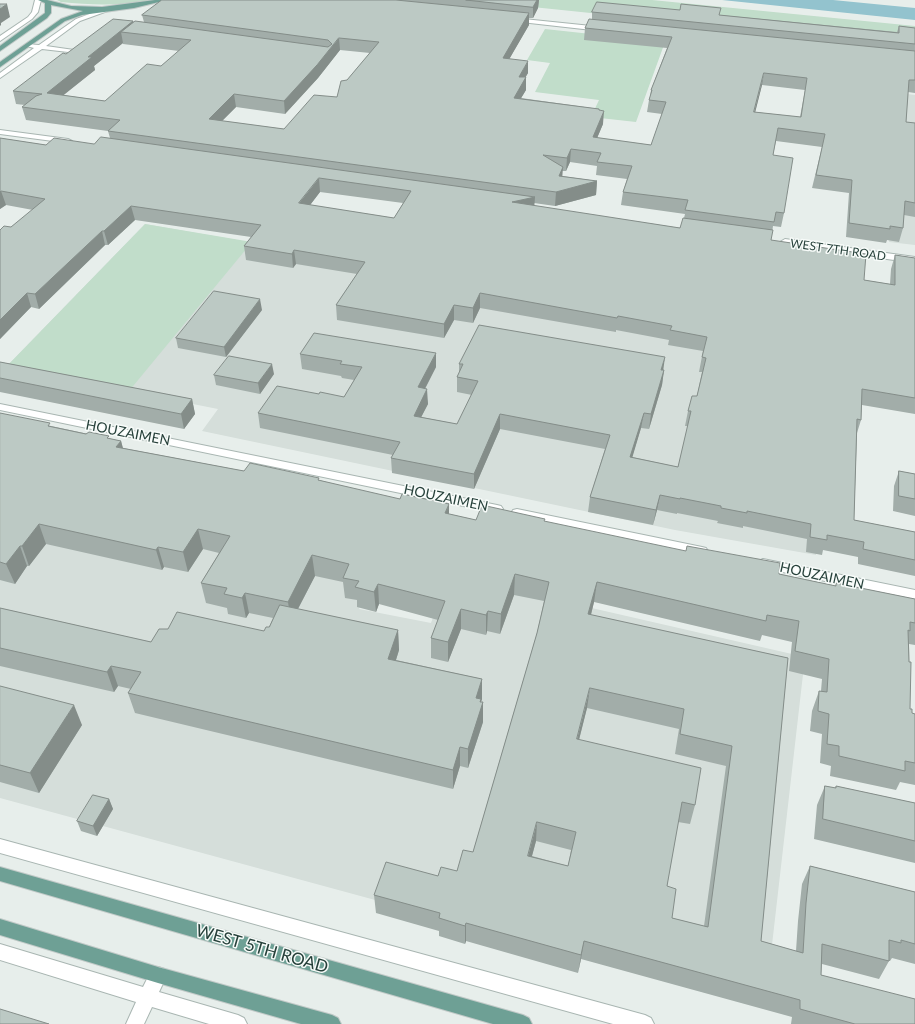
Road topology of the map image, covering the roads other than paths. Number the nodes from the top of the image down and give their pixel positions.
1 (40, 0) edge
2 (164, 0) edge
3 (48, 3) junction
4 (111, 8) junction
5 (508, 20) edge
6 (610, 30) edge
7 (0, 39) edge
8 (93, 39) edge
9 (28, 45) junction
10 (41, 47) junction
11 (0, 49) edge
12 (0, 65) edge
13 (0, 76) edge
14 (0, 132) edge
15 (76, 142) edge
16 (774, 241) edge
17 (915, 260) edge
18 (0, 407) edge
19 (716, 554) edge
20 (754, 562) edge
21 (915, 595) edge
22 (0, 846) edge
23 (0, 874) edge
24 (0, 926) edge
25 (0, 952) edge
26 (158, 975) junction
27 (148, 997) junction
28 (135, 1024) edge
29 (238, 1024) edge
30 (332, 1024) edge
31 (523, 1024) edge
32 (645, 1024) edge

1 - 3 main road
1 - 7 street
2 - 4 main road
3 - 4 main road
3 - 11 main road
4 - 9 main road
4 - 10 street
5 - 6 street
8 - 10 street
9 - 10 street
9 - 12 main road
10 - 13 street
14 - 15 street
16 - 17 street, WEST 7TH ROAD
18 - 19 street, HOUZAIMEN
20 - 21 street, HOUZAIMEN
22 - 32 street
23 - 31 main road, WEST 5TH ROAD
24 - 26 main road
25 - 27 street
26 - 27 street
26 - 30 main road
27 - 28 street
27 - 29 street

